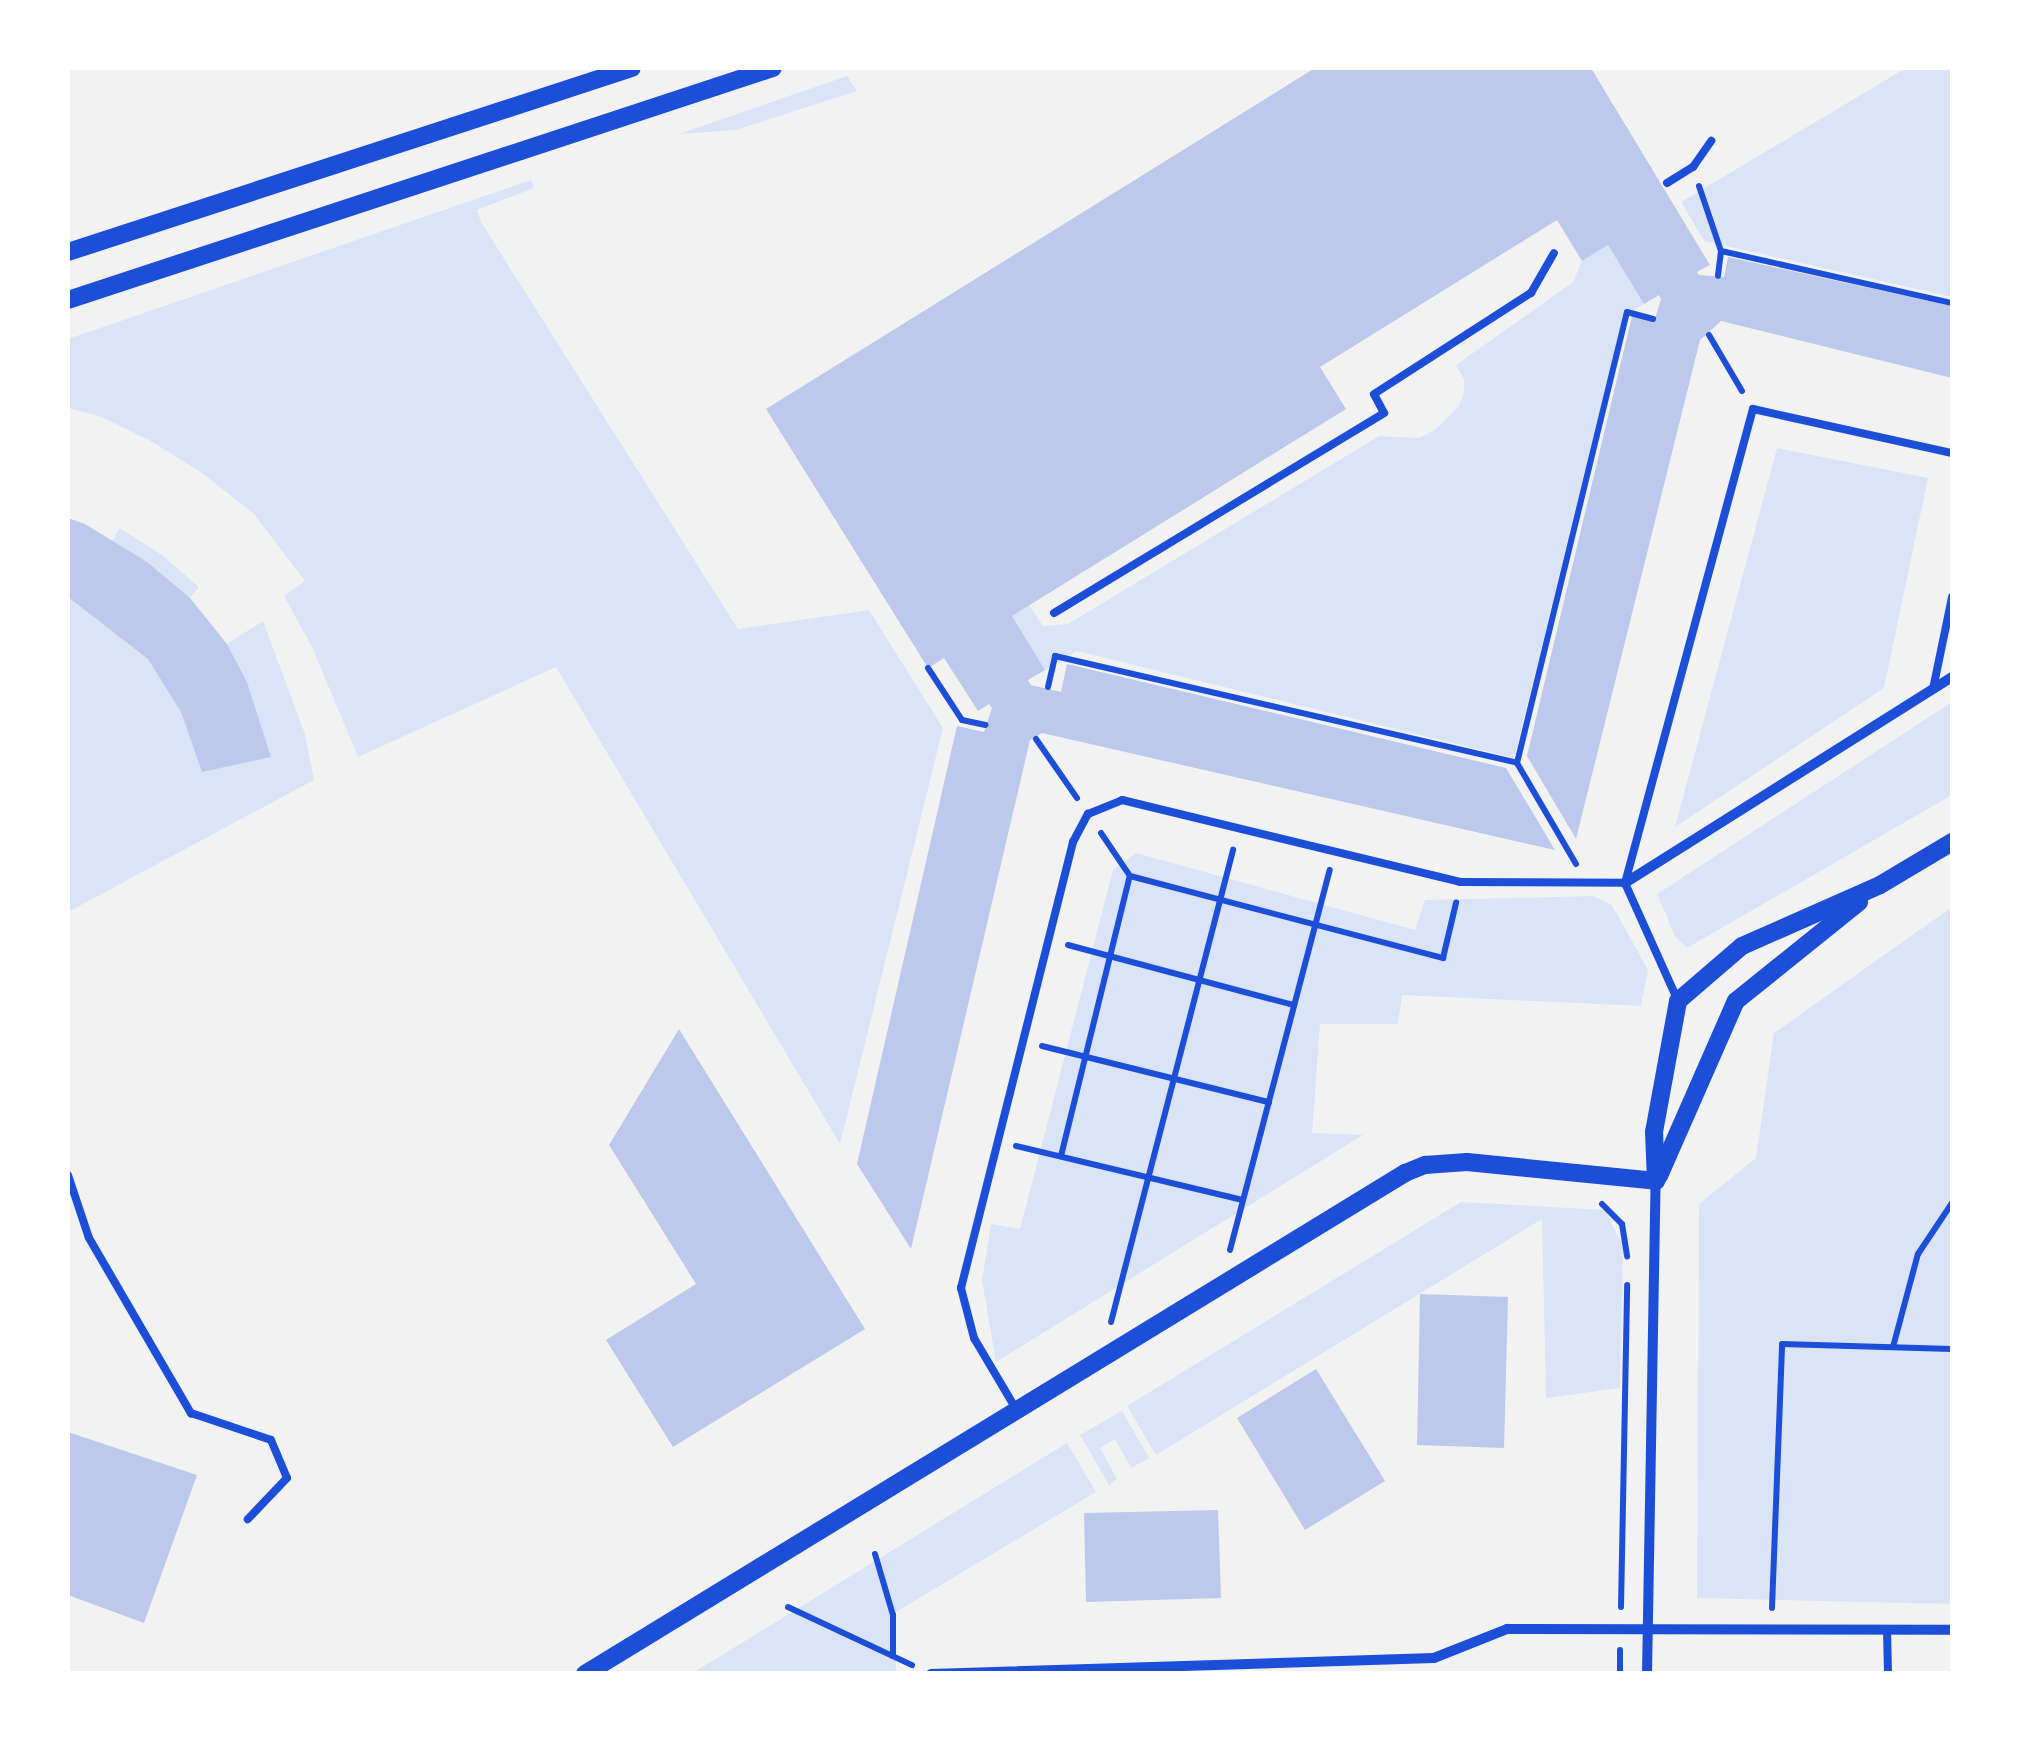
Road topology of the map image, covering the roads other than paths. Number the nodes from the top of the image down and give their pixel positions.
1 (632, 68) edge
2 (773, 68) edge
3 (1711, 142) dead end
4 (1667, 183) dead end
5 (68, 252) edge
6 (1554, 254) dead end
7 (68, 300) edge
8 (1952, 454) edge
9 (1952, 597) edge
10 (1054, 613) dead end
11 (1952, 677) edge
12 (1934, 689) junction
13 (1952, 842) edge
14 (1625, 883) junction
15 (1880, 884) junction
16 (1678, 1001) junction
17 (68, 1176) edge
18 (1656, 1180) junction
19 (1016, 1409) junction
20 (248, 1519) dead end
21 (1647, 1629) junction
22 (1887, 1630) junction
23 (1952, 1630) edge
24 (932, 1673) edge
25 (586, 1674) edge
26 (1647, 1674) edge
27 (1888, 1674) edge

1 - 5 street
2 - 7 street
3 - 4 lane
6 - 10 lane
8 - 14 lane
9 - 12 lane
11 - 12 street
12 - 14 street
13 - 15 street
14 - 16 lane
14 - 19 lane
15 - 16 street
15 - 18 street
16 - 18 street
17 - 20 lane
18 - 19 street
18 - 21 street
19 - 25 street
21 - 22 street
21 - 24 street
21 - 26 street
22 - 23 street
22 - 27 lane

